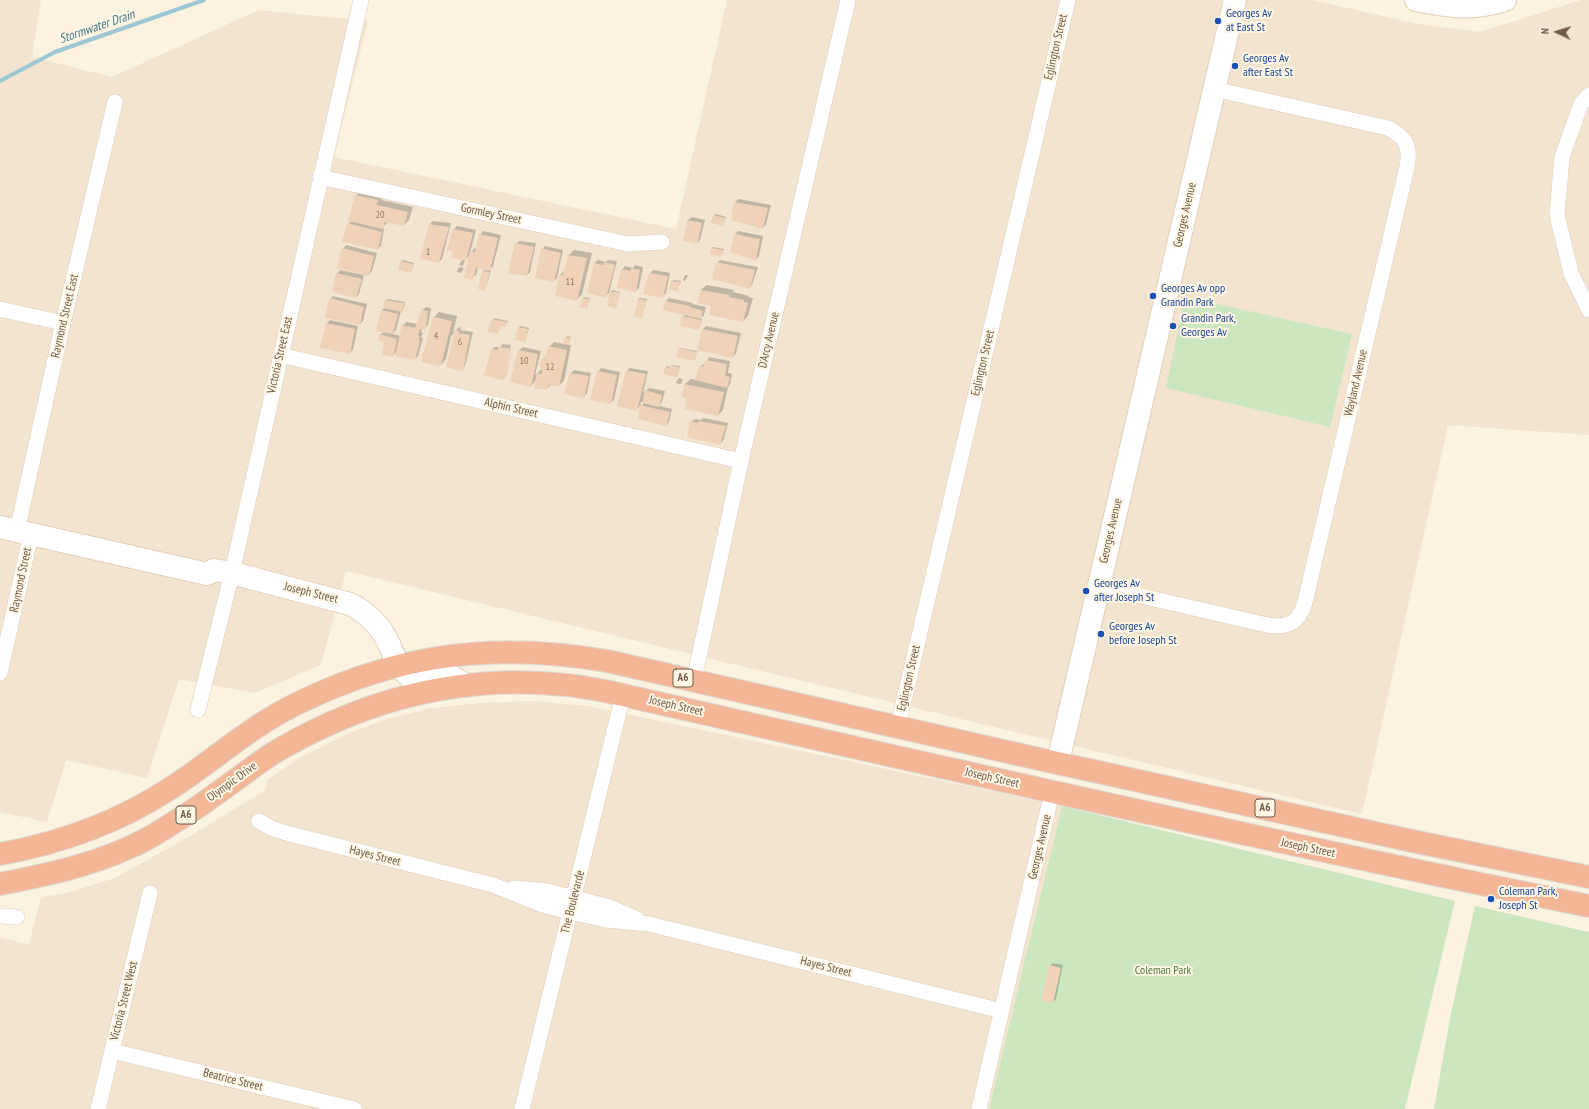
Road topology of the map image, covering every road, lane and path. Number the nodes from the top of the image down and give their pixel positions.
1 (361, 0) edge
2 (848, 0) edge
3 (1068, 0) edge
4 (1235, 0) edge
5 (1416, 0) edge
6 (1505, 0) edge
7 (1214, 89) junction
8 (1589, 95) edge
9 (116, 102) dead end
10 (320, 177) junction
11 (662, 242) dead end
12 (0, 309) edge
13 (1589, 310) edge
14 (63, 323) junction
15 (280, 355) junction
16 (741, 461) junction
17 (16, 531) edge
18 (230, 579) junction
19 (1098, 586) junction
20 (396, 660) junction
21 (0, 673) edge
22 (694, 680) junction
23 (466, 685) junction
24 (623, 694) junction
25 (198, 710) dead end
26 (898, 726) junction
27 (1058, 762) junction
28 (1052, 792) junction
29 (259, 821) dead end
30 (0, 854) edge
31 (1589, 878) edge
32 (0, 884) edge
33 (150, 893) dead end
34 (572, 905) junction
35 (1589, 906) edge
36 (0, 916) edge
37 (17, 917) dead end
38 (1002, 1011) junction
39 (112, 1051) junction
40 (98, 1109) edge
41 (354, 1109) edge
42 (522, 1109) edge
43 (979, 1109) edge

1 - 10 street, Victoria Street East
2 - 16 street, D'Arcy Avenue
3 - 26 street, Eglington Street
4 - 7 main road, Georges Avenue
5 - 6 main road
7 - 19 main road, Georges Avenue
7 - 19 street, Wayland Avenue
8 - 13 street
9 - 14 street, Raymond Street East
10 - 11 street, Gormley Street
10 - 15 street, Victoria Street East
12 - 14 street
14 - 17 street, Raymond Street East
15 - 16 street, Alphin Street
15 - 18 street, Victoria Street East
16 - 22 street, D'Arcy Avenue
17 - 18 main road, Joseph Street
17 - 21 street, Raymond Street
18 - 20 main road, Joseph Street
18 - 25 street, Victoria Street East
19 - 27 main road, Georges Avenue
20 - 22 highway, A6
20 - 23 main road
20 - 30 highway, A6
22 - 26 highway, A6
23 - 24 highway, Joseph Street / A6
23 - 32 highway, Olympic Drive / A6
24 - 28 highway, Joseph Street / A6
24 - 34 street, The Boulevarde
26 - 27 highway, A6
27 - 28 highway, Georges Avenue
27 - 31 highway, A6
28 - 35 highway, Joseph Street / A6
28 - 38 street, Georges Avenue
29 - 34 street, Hayes Street
33 - 39 street, Victoria Street West
34 - 38 street, Hayes Street
34 - 42 street, The Boulevarde
36 - 37 street
38 - 43 street, Georges Avenue
39 - 40 street, Victoria Street West
39 - 41 street, Beatrice Street

